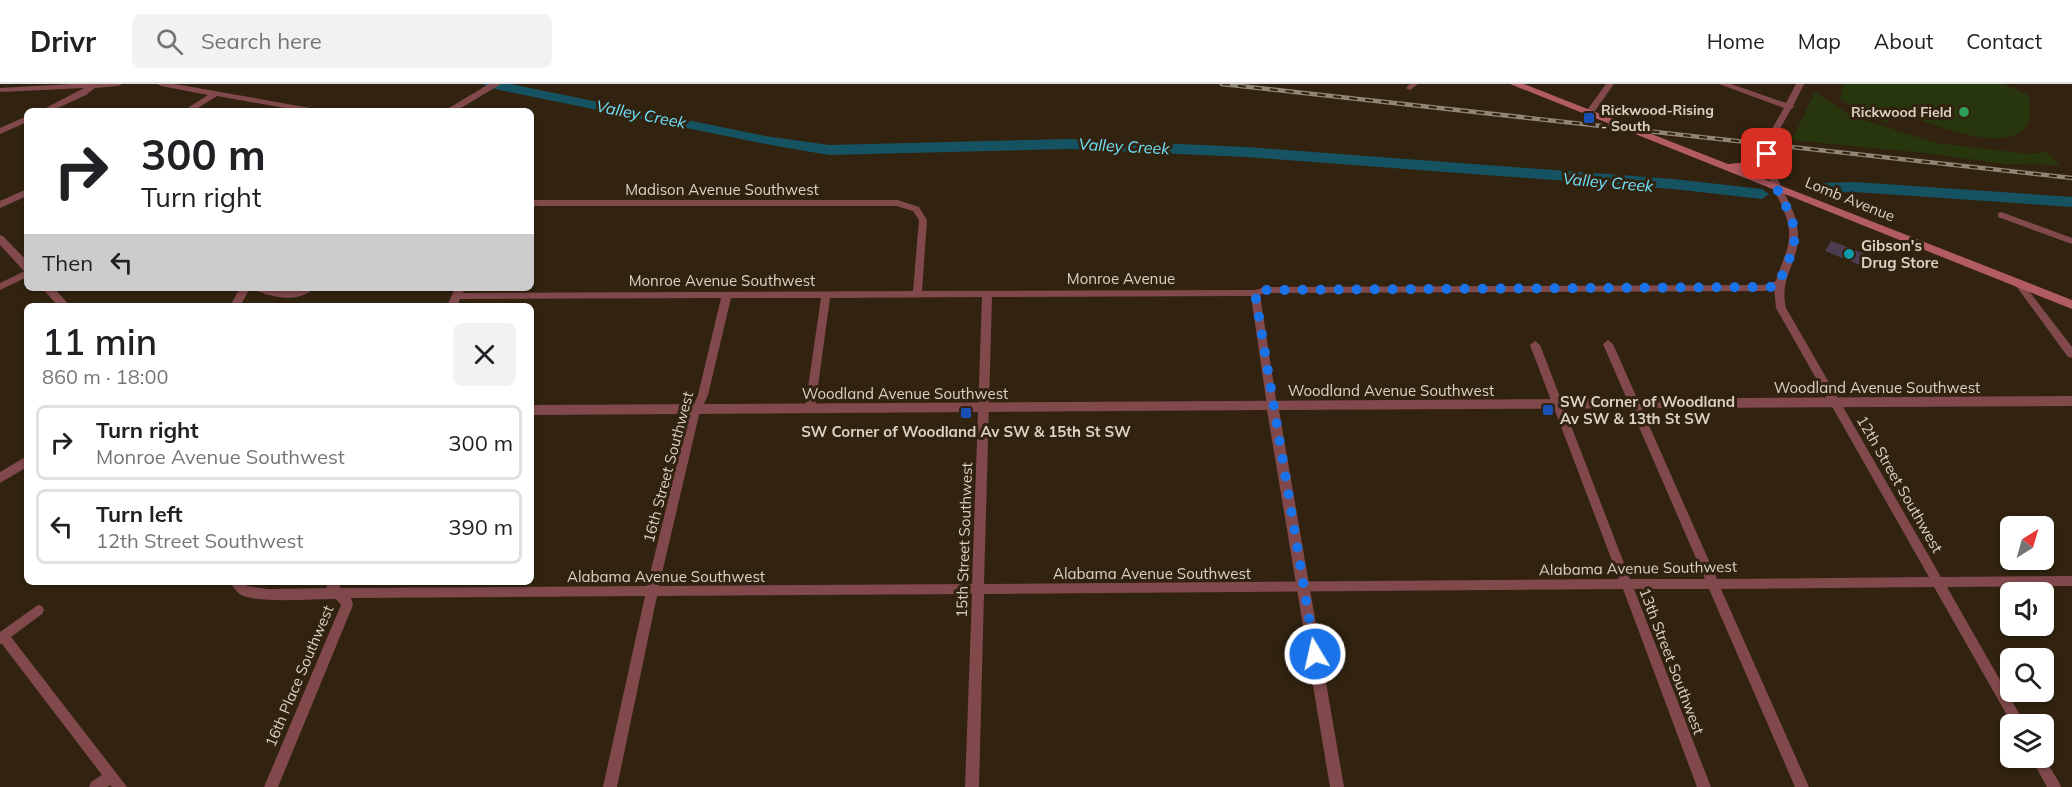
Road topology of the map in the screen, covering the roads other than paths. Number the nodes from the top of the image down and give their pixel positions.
1 (118, 84) edge
2 (161, 84) edge
3 (496, 84) edge
4 (1515, 84) edge
5 (1610, 84) edge
6 (1723, 84) edge
7 (1800, 84) edge
8 (92, 86) junction
9 (0, 90) edge
10 (217, 93) junction
11 (1790, 107) junction
12 (50, 108) edge
13 (192, 108) edge
14 (300, 108) edge
15 (454, 108) edge
16 (1589, 113) junction
17 (24, 120) edge
18 (0, 131) edge
19 (1767, 154) junction
20 (1727, 168) junction
21 (1776, 187) junction
22 (24, 193) edge
23 (534, 203) edge
24 (0, 205) edge
25 (2001, 215) dead end
26 (0, 239) edge
27 (2072, 241) edge
28 (24, 264) edge
29 (24, 274) edge
30 (1778, 284) junction
31 (2019, 284) junction
32 (0, 286) edge
33 (50, 291) edge
34 (265, 291) edge
35 (302, 291) edge
36 (1255, 293) junction
37 (826, 294) junction
38 (917, 294) junction
39 (987, 294) junction
40 (727, 295) junction
41 (456, 297) edge
42 (62, 303) edge
43 (2072, 305) edge
44 (1608, 344) dead end
45 (1535, 345) dead end
46 (2072, 354) edge
47 (2072, 401) edge
48 (1834, 402) junction
49 (1633, 403) junction
50 (1559, 404) junction
51 (1272, 406) junction
52 (983, 407) junction
53 (810, 408) junction
54 (698, 409) junction
55 (534, 410) edge
56 (24, 463) edge
57 (0, 478) edge
58 (2072, 581) edge
59 (1713, 582) junction
60 (1937, 582) junction
61 (1626, 583) junction
62 (239, 585) edge
63 (1304, 587) junction
64 (335, 588) edge
65 (978, 588) junction
66 (652, 591) junction
67 (38, 609) dead end
68 (2, 637) edge
69 (2013, 714) edge
70 (2043, 768) edge
71 (111, 776) junction
72 (96, 787) edge
73 (120, 787) edge
74 (271, 787) edge
75 (610, 787) edge
76 (972, 787) edge
77 (1337, 787) edge
78 (1704, 787) edge
79 (1802, 787) edge
80 (2054, 787) edge

1 - 8 street
2 - 10 street
3 - 15 street
4 - 16 main road, Lomb Avenue
5 - 16 street
6 - 11 street
7 - 11 street
8 - 9 street
8 - 12 street
10 - 13 street
10 - 14 street
11 - 19 street
16 - 20 main road, Lomb Avenue
17 - 18 street
19 - 20 main road
19 - 21 street
20 - 21 main road, Lomb Avenue
21 - 30 street
21 - 31 main road, Lomb Avenue
22 - 24 street
23 - 38 street, Madison Avenue Southwest
25 - 27 street
26 - 28 street
29 - 32 street
30 - 36 street
30 - 48 street, 12th Street Southwest
31 - 43 main road, Lomb Avenue
31 - 46 street
33 - 42 street
34 - 35 street
36 - 39 street, Monroe Avenue
36 - 51 street
37 - 38 street, Monroe Avenue Southwest
37 - 40 street, Monroe Avenue Southwest
37 - 53 street
38 - 39 street, Monroe Avenue Southwest
39 - 52 street, 15th Street Southwest
40 - 41 street, Monroe Avenue Southwest
40 - 54 street, 16th Street Southwest
44 - 49 street
45 - 50 street, 13th Street Southwest
47 - 48 street, Woodland Avenue Southwest
48 - 49 street, Woodland Avenue Southwest
48 - 60 street, 12th Street Southwest
49 - 50 street, Woodland Avenue Southwest
49 - 59 street
50 - 51 street, Woodland Avenue Southwest
50 - 61 street, 13th Street Southwest
51 - 52 street, Woodland Avenue Southwest
51 - 63 street
52 - 53 street, Woodland Avenue Southwest
52 - 65 street, 15th Street Southwest
53 - 54 street, Woodland Avenue Southwest
54 - 55 street, Woodland Avenue Southwest
54 - 66 street, 16th Street Southwest
56 - 57 street
58 - 60 street, Alabama Avenue Southwest
59 - 60 street, Alabama Avenue Southwest
59 - 61 street, Alabama Avenue Southwest
59 - 79 street
60 - 69 street, 12th Street Southwest
61 - 63 street, Alabama Avenue Southwest
61 - 78 street, 13th Street Southwest
62 - 64 street, Alabama Avenue Southwest
63 - 65 street, Alabama Avenue Southwest
63 - 77 street
64 - 66 street, Alabama Avenue Southwest
64 - 74 street, 16th Place Southwest
65 - 66 street, Alabama Avenue Southwest
65 - 76 street, 15th Street Southwest
66 - 75 street, 16th Street Southwest
67 - 68 street
68 - 71 street
70 - 80 street
71 - 72 street
71 - 73 street

